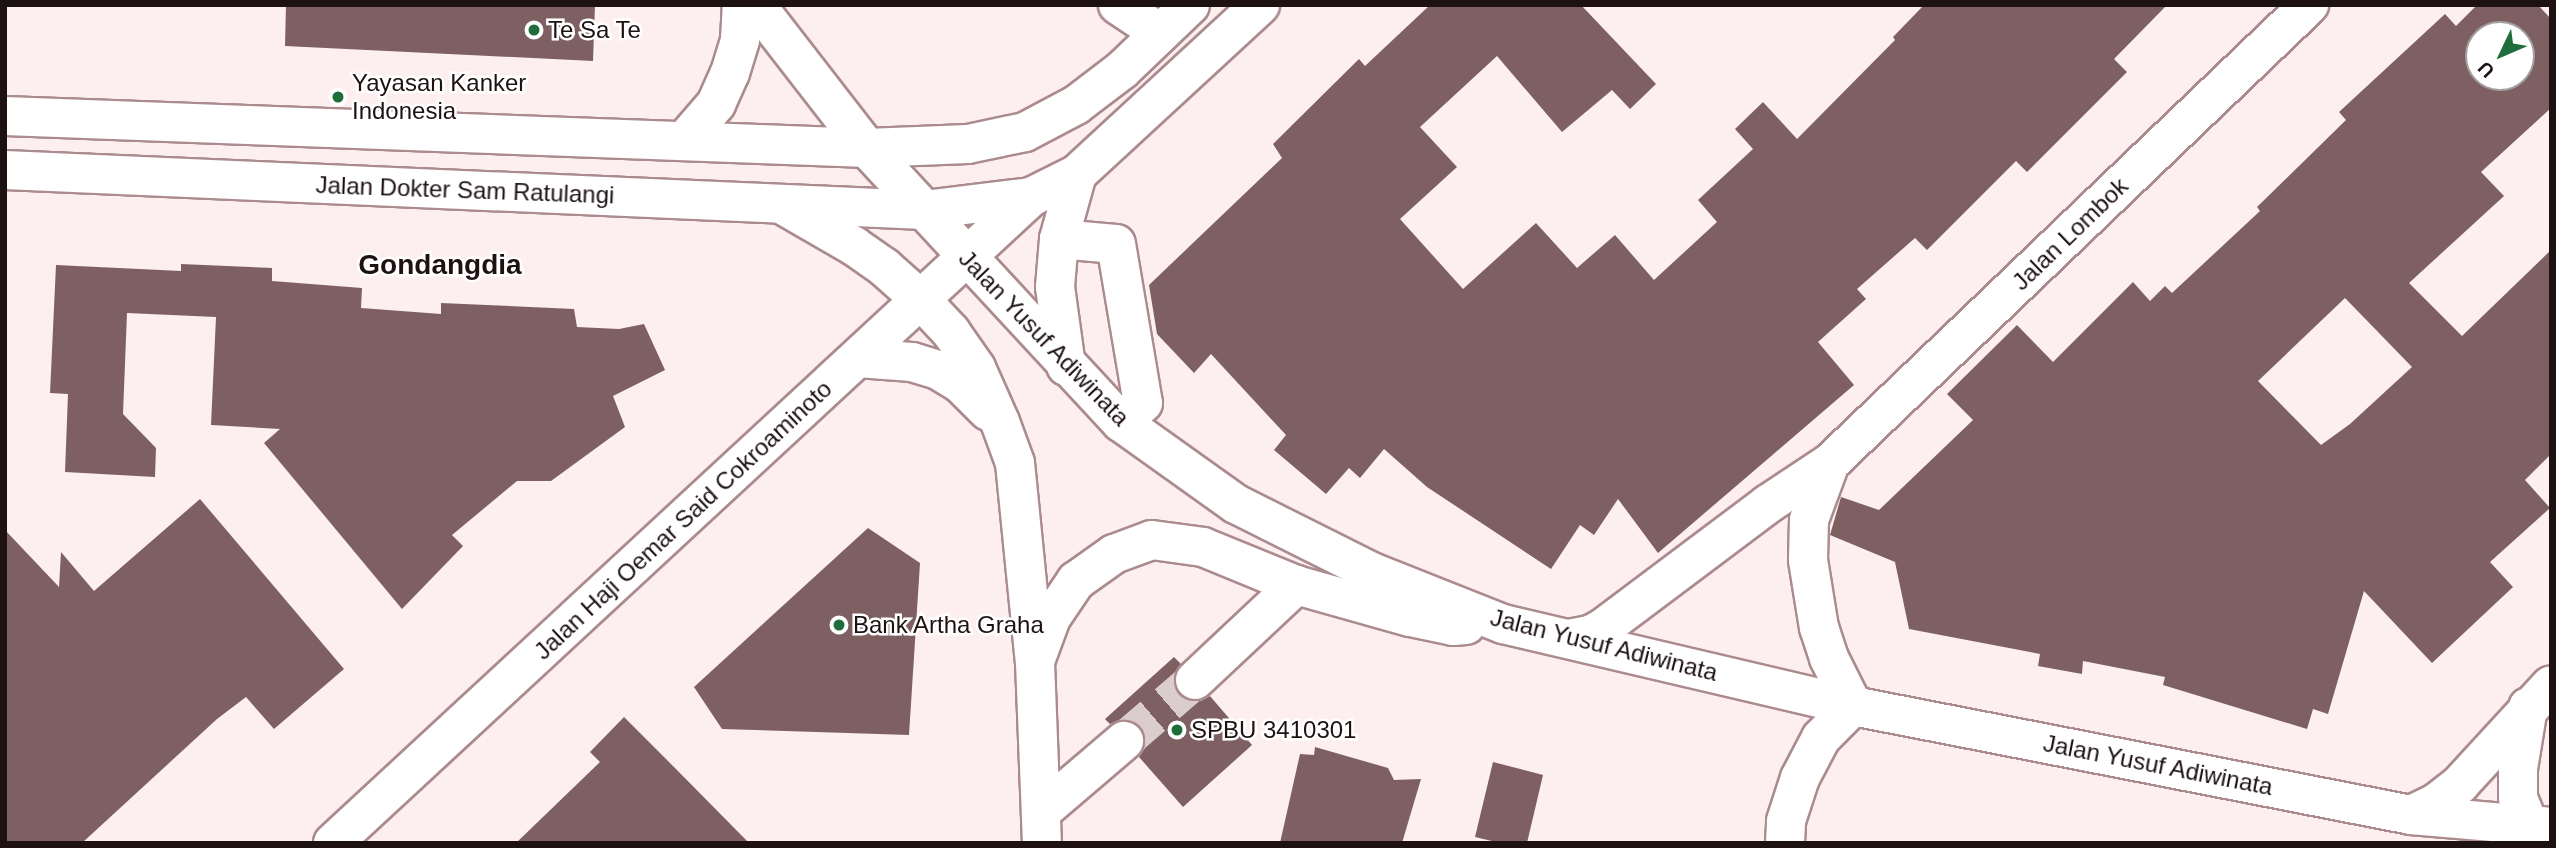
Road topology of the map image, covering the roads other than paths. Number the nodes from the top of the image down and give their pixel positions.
1 (741, 5) edge
2 (756, 5) edge
3 (1118, 5) edge
4 (1189, 5) edge
5 (1260, 5) edge
6 (2309, 5) edge
7 (1160, 33) junction
8 (5, 116) edge
9 (685, 140) junction
10 (867, 148) junction
11 (5, 170) edge
12 (1077, 174) junction
13 (1031, 197) junction
14 (783, 205) junction
15 (924, 210) junction
16 (1059, 239) junction
17 (967, 257) junction
18 (921, 300) junction
19 (858, 358) junction
20 (1066, 366) junction
21 (1000, 422) junction
22 (1121, 422) junction
23 (1830, 463) junction
24 (1296, 585) junction
25 (1503, 624) junction
26 (1570, 639) junction
27 (1035, 662) junction
28 (1195, 680) tunnel mouth
29 (2539, 696) edge
30 (1853, 706) junction
31 (1124, 741) tunnel mouth
32 (2423, 825) edge
33 (1042, 827) edge
34 (2542, 827) edge
35 (333, 843) edge
36 (1785, 843) edge

1 - 9 street
2 - 10 street, Jalan Yusuf Adiwinata
3 - 7 street
4 - 7 street
5 - 12 street, Jalan Haji Oemar Said Cokroaminoto
6 - 23 street, Jalan Lombok
7 - 10 street
8 - 9 street
9 - 10 street
10 - 15 street, Jalan Yusuf Adiwinata
11 - 14 street, Jalan Dokter Sam Ratulangi
12 - 13 street, Jalan Haji Oemar Said Cokroaminoto
12 - 16 street
13 - 15 street, Jalan Haji Oemar Said Cokroaminoto
13 - 17 street, Jalan Haji Oemar Said Cokroaminoto
14 - 15 street, Jalan Dokter Sam Ratulangi
14 - 18 street
15 - 17 street, Jalan Yusuf Adiwinata
16 - 20 street
16 - 22 street
17 - 18 street, Jalan Haji Oemar Said Cokroaminoto
17 - 20 street, Jalan Yusuf Adiwinata
18 - 19 street, Jalan Haji Oemar Said Cokroaminoto
18 - 21 street
19 - 21 street
19 - 35 street, Jalan Haji Oemar Said Cokroaminoto
20 - 22 street, Jalan Yusuf Adiwinata
21 - 27 street
22 - 25 street, Jalan Yusuf Adiwinata
23 - 26 street, Jalan Lombok
23 - 30 street, Jalan Lombok
24 - 25 street
24 - 27 street
24 - 28 street
25 - 26 street, Jalan Yusuf Adiwinata
26 - 30 street, Jalan Yusuf Adiwinata
27 - 33 street
29 - 32 street
29 - 34 street
30 - 32 street, Jalan Yusuf Adiwinata
30 - 36 street
31 - 33 street
32 - 34 street, Jalan Yusuf Adiwinata

